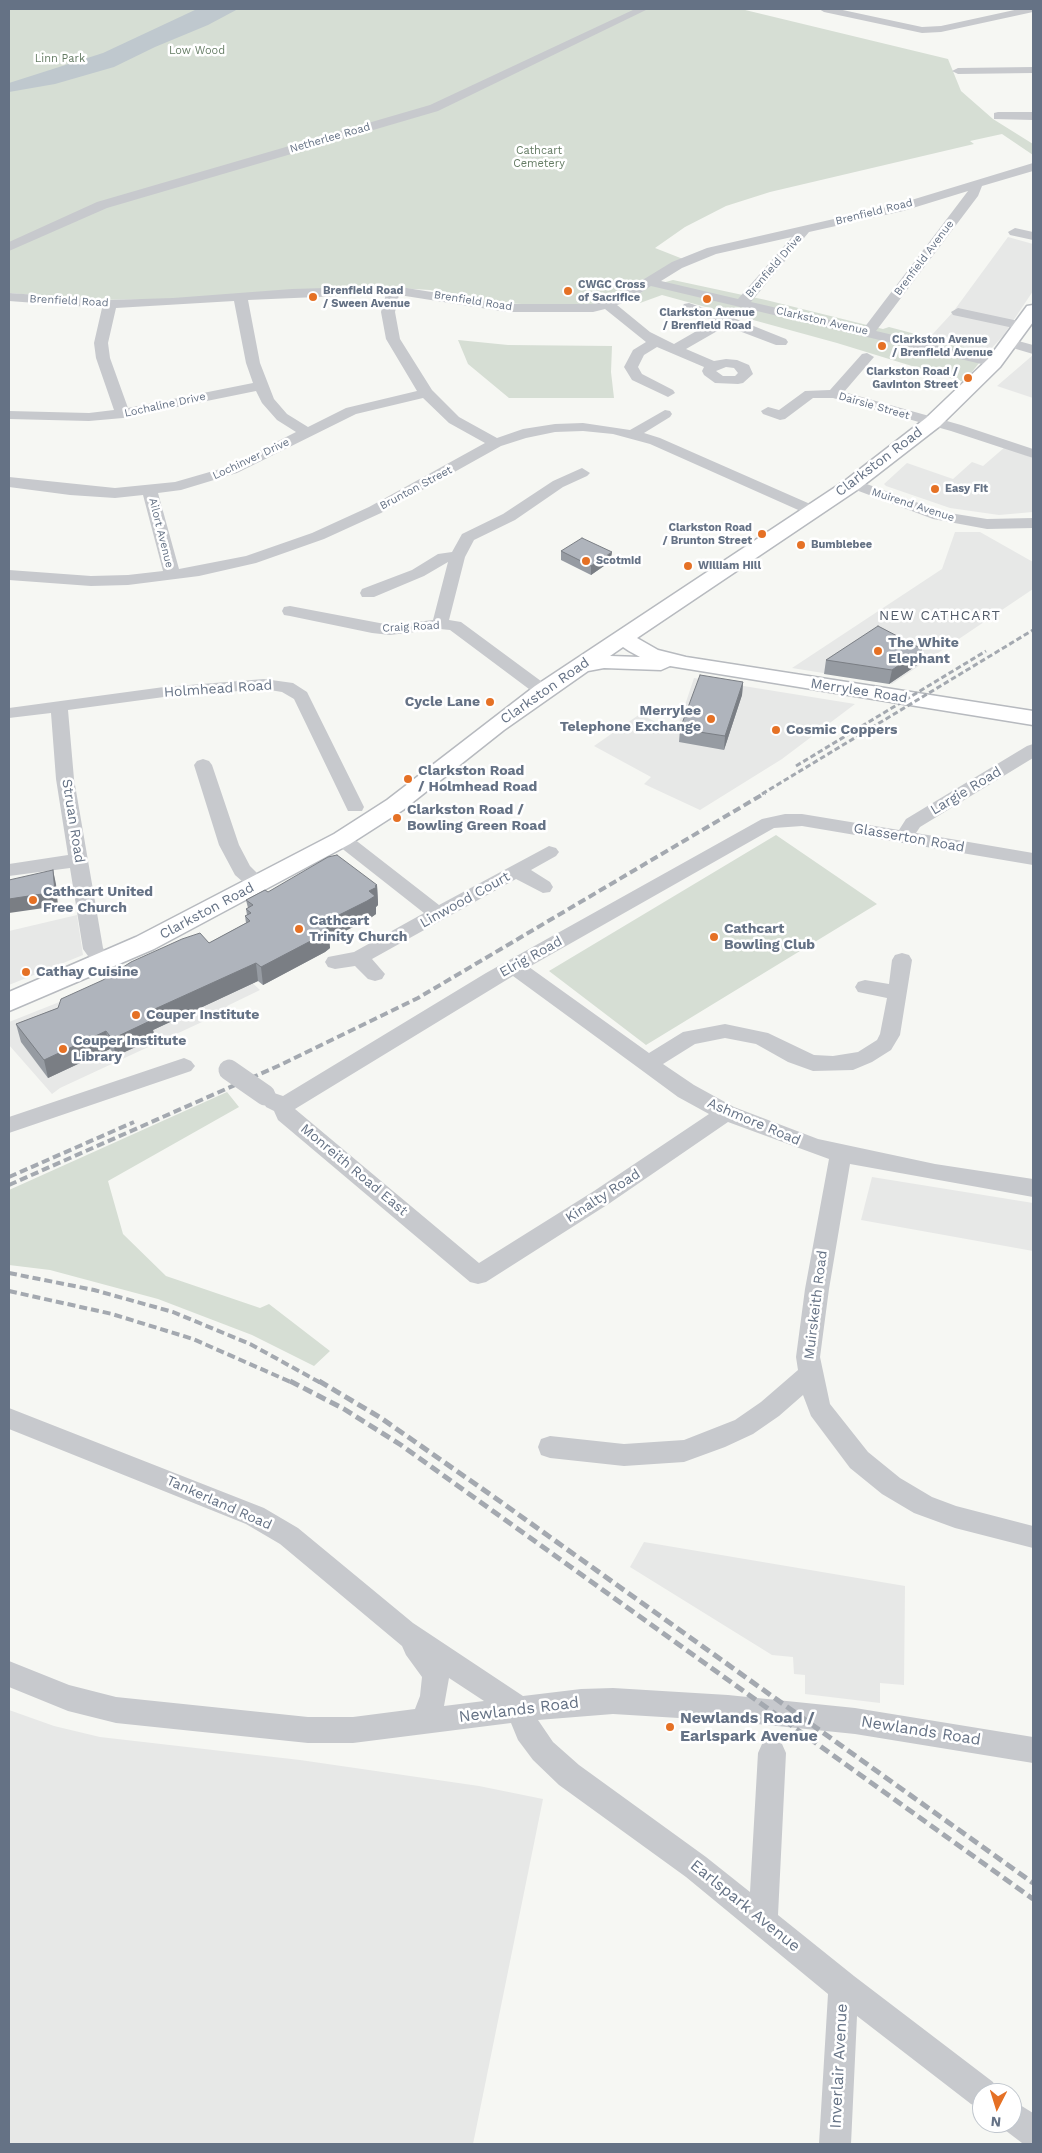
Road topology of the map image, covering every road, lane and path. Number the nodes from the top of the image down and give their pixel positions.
1 (643, 9) edge
2 (824, 9) edge
3 (973, 9) edge
4 (1033, 9) edge
5 (988, 19) junction
6 (958, 70) dead end
7 (1033, 70) edge
8 (998, 116) dead end
9 (1033, 116) edge
10 (1033, 167) edge
11 (977, 182) junction
12 (805, 228) junction
13 (1015, 232) dead end
14 (1033, 236) edge
15 (9, 247) edge
16 (650, 282) junction
17 (394, 290) junction
18 (240, 296) junction
19 (9, 297) edge
20 (742, 303) junction
21 (110, 304) junction
22 (608, 304) junction
23 (690, 307) dead end
24 (958, 312) dead end
25 (1028, 318) edge
26 (726, 320) junction
27 (868, 332) junction
28 (656, 342) junction
29 (781, 342) dead end
30 (1011, 343) junction
31 (676, 349) junction
32 (1033, 350) edge
33 (867, 357) dead end
34 (994, 363) junction
35 (713, 366) dead end
36 (260, 386) junction
37 (426, 393) junction
38 (668, 394) dead end
39 (834, 394) junction
40 (123, 414) junction
41 (665, 414) dead end
42 (9, 415) edge
43 (798, 422) dead end
44 (933, 422) junction
45 (306, 432) junction
46 (633, 434) junction
47 (496, 443) junction
48 (1033, 454) edge
49 (582, 473) dead end
50 (9, 482) edge
51 (853, 484) junction
52 (150, 491) junction
53 (811, 510) junction
54 (1033, 523) edge
55 (457, 557) junction
56 (9, 575) edge
57 (172, 575) junction
58 (368, 593) dead end
59 (290, 611) dead end
60 (440, 624) junction
61 (616, 641) junction
62 (583, 664) junction
63 (675, 664) junction
64 (543, 691) junction
65 (59, 705) junction
66 (9, 713) edge
67 (1033, 718) edge
68 (1033, 750) edge
69 (203, 765) dead end
70 (355, 807) dead end
71 (785, 820) joint
72 (904, 838) junction
73 (342, 839) junction
74 (549, 852) dead end
75 (1033, 859) edge
76 (79, 860) junction
77 (9, 870) edge
78 (518, 870) junction
79 (258, 884) junction
80 (543, 887) dead end
81 (439, 915) junction
82 (359, 958) junction
83 (902, 960) dead end
84 (103, 962) junction
85 (335, 962) dead end
86 (514, 966) junction
87 (376, 974) dead end
88 (865, 987) dead end
89 (897, 992) junction
90 (9, 1002) edge
91 (647, 1064) junction
92 (184, 1066) dead end
93 (229, 1070) dead end
94 (274, 1101) junction
95 (726, 1113) junction
96 (9, 1125) edge
97 (841, 1154) junction
98 (1033, 1188) edge
99 (478, 1275) joint
100 (809, 1375) junction
101 (9, 1418) edge
102 (550, 1447) dead end
103 (1033, 1537) edge
104 (404, 1632) junction
105 (9, 1674) edge
106 (520, 1710) junction
107 (424, 1722) junction
108 (1033, 1750) edge
109 (772, 1753) dead end
110 (763, 1919) junction
111 (843, 1987) junction
112 (972, 2085) edge
113 (1022, 2124) edge
114 (1033, 2132) edge
115 (836, 2144) edge

1 - 15 street, Netherlee Road
2 - 5 street
3 - 5 street
4 - 5 street
6 - 7 street
8 - 9 street
10 - 11 street, Brenfield Road
11 - 12 street, Brenfield Road
11 - 27 street, Brenfield Avenue
12 - 16 street, Brenfield Road
12 - 20 street, Brenfield Drive
13 - 14 street
16 - 20 street, Clarkston Avenue
16 - 22 street, Brenfield Road
17 - 18 street, Brenfield Road
17 - 22 street, Brenfield Road
17 - 37 street
18 - 21 street, Brenfield Road
18 - 36 street
19 - 21 street, Brenfield Road
20 - 27 street, Clarkston Avenue
21 - 40 street
22 - 28 street
23 - 26 street
24 - 25 street
25 - 30 main road, Clarkston Road
26 - 29 street
26 - 31 street
27 - 34 street, Clarkston Avenue
28 - 31 street
28 - 38 street
30 - 32 street
30 - 34 main road, Clarkston Road
31 - 35 street
33 - 39 street, Dairsie Street
34 - 44 main road, Clarkston Road
36 - 40 street, Lochaline Drive
36 - 45 street
37 - 45 street, Lochinver Drive
37 - 47 street
39 - 43 street
39 - 44 street, Dairsie Street
40 - 42 street, Lochaline Drive
41 - 46 street
44 - 48 street, Dairsie Street
44 - 51 main road, Clarkston Road
45 - 52 street, Lochinver Drive
46 - 47 street, Brunton Street
46 - 53 street, Brunton Street
47 - 57 street, Brunton Street
49 - 55 street
50 - 52 street, Lochinver Drive
51 - 53 main road, Clarkston Road
51 - 54 street, Muirend Avenue
52 - 57 street, Ailort Avenue
53 - 61 main road, Clarkston Road
55 - 58 street
55 - 60 street
56 - 57 street, Brunton Street
59 - 60 street, Craig Road
60 - 64 street, Craig Road
61 - 62 main road, Clarkston Road
61 - 63 main road, Merrylee Road
62 - 63 main road, Merrylee Road
62 - 64 main road, Clarkston Road
63 - 67 main road, Merrylee Road
64 - 73 main road, Clarkston Road
65 - 66 street, Holmhead Road
65 - 70 street, Holmhead Road
65 - 76 street, Struan Road
68 - 72 street, Largie Road
69 - 79 street
71 - 72 street, Glasserton Road
71 - 86 street, Elrig Road
72 - 75 street, Glasserton Road
73 - 79 main road, Clarkston Road
73 - 81 street
74 - 78 street, Linwood Court
76 - 77 street
76 - 84 street, Struan Road
78 - 80 street, Linwood Court
78 - 81 street, Linwood Court
79 - 84 main road, Clarkston Road
81 - 82 street, Linwood Court
82 - 85 street, Linwood Court
82 - 87 street
83 - 89 street
84 - 90 main road, Clarkston Road
86 - 91 street, Ashmore Road
86 - 94 street, Elrig Road
88 - 89 street
89 - 91 street
91 - 95 street, Ashmore Road
92 - 96 street
93 - 94 street, Monreith Road East, bridge
94 - 99 street, Monreith Road East
95 - 97 street, Ashmore Road
95 - 99 street, Kinalty Road
97 - 98 street, Ashmore Road
97 - 100 street, Muirskeith Road
100 - 102 street
100 - 103 street, Muirskeith Road
101 - 104 street, Tankerland Road
104 - 106 street, Tankerland Road
104 - 107 street, Tankerland Road
105 - 107 street, Newlands Road
106 - 107 street, Newlands Road
106 - 108 street, Newlands Road
106 - 110 street, Earlspark Avenue
109 - 110 street
110 - 111 street, Earlspark Avenue
111 - 112 street, Earlspark Avenue
111 - 115 street, Inverlair Avenue
113 - 114 street

